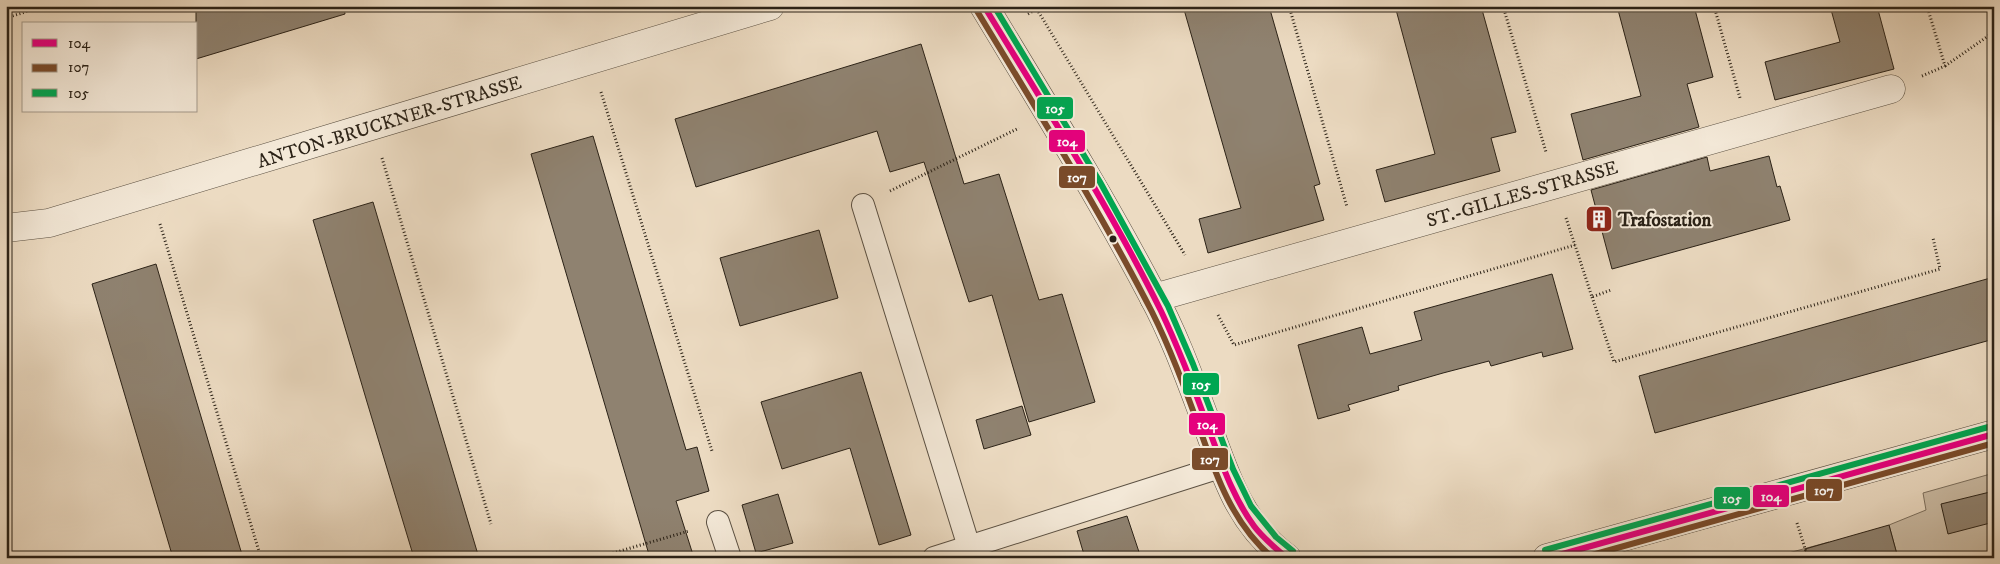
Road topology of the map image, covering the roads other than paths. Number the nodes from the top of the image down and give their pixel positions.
1 (770, 6) edge
2 (984, 6) edge
3 (1891, 89) road end
4 (863, 205) road end
5 (6, 228) edge
6 (1154, 298) junction
7 (1994, 434) edge
8 (1222, 466) junction
9 (718, 522) road end
10 (969, 547) junction
11 (730, 558) edge
12 (934, 558) edge
13 (1287, 558) edge
14 (1547, 558) edge

1 - 5 street, ANTON-BRUCKNER-STRASSE
2 - 6 street
3 - 6 street, ST.-GILLES-STRASSE
4 - 10 lane
6 - 8 street
7 - 14 street
8 - 10 lane
8 - 13 street
9 - 11 lane
10 - 12 lane

